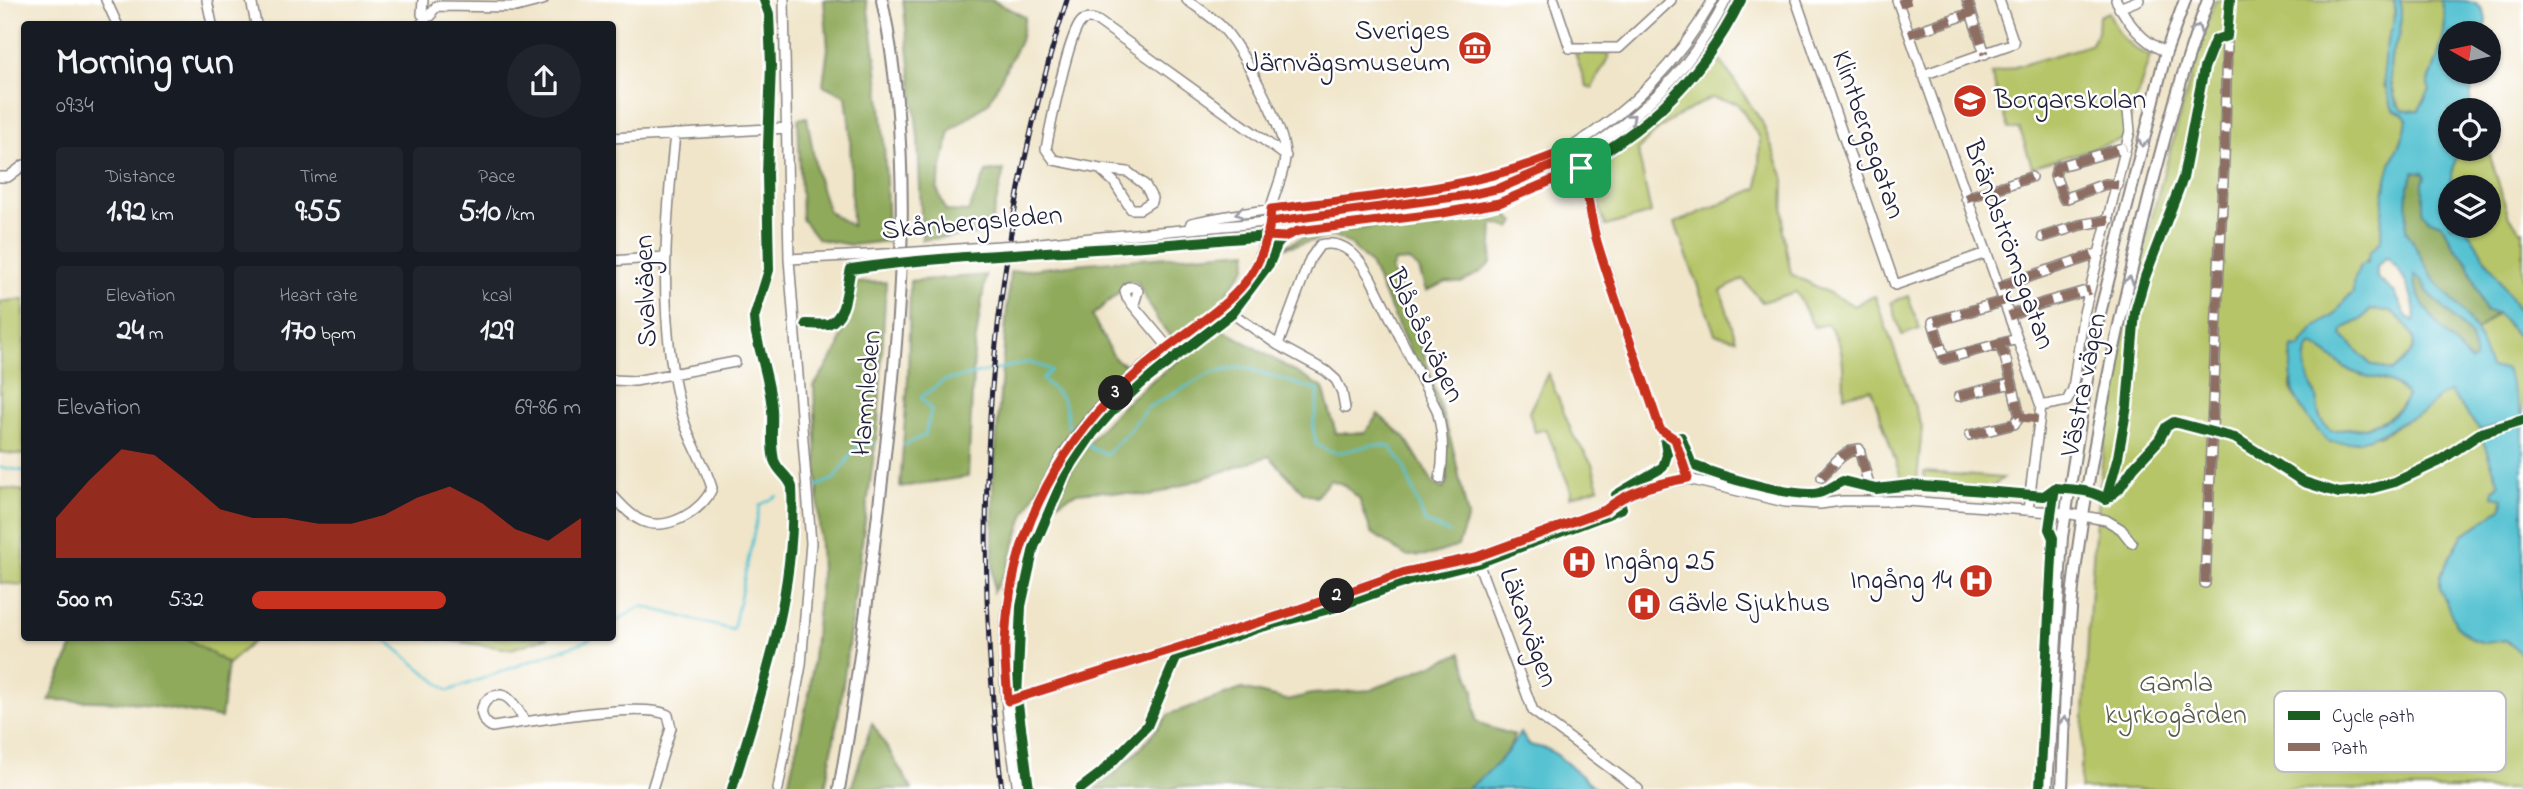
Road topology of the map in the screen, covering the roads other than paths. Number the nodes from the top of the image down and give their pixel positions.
1 (106, 0) edge
2 (207, 0) edge
3 (251, 0) edge
4 (423, 0) edge
5 (543, 0) edge
6 (784, 0) edge
7 (882, 0) edge
8 (1187, 0) edge
9 (1553, 0) edge
10 (1671, 0) edge
11 (1713, 0) edge
12 (1726, 0) edge
13 (1796, 0) edge
14 (1910, 0) edge
15 (1967, 0) edge
16 (1999, 0) edge
17 (2139, 0) edge
18 (2185, 0) edge
19 (2208, 0) edge
20 (1898, 2) edge
21 (476, 3) edge
22 (2117, 4) edge
23 (1971, 13) junction
24 (431, 16) junction
25 (116, 21) edge
26 (211, 21) edge
27 (255, 21) edge
28 (425, 21) edge
29 (1909, 34) junction
30 (2227, 36) dead end
31 (2166, 52) junction
32 (1985, 54) junction
33 (2187, 58) junction
34 (1923, 75) junction
35 (2128, 111) dead end
36 (787, 128) junction
37 (675, 134) junction
38 (616, 138) edge
39 (2126, 147) junction
40 (1573, 152) junction
41 (1286, 156) junction
42 (21, 167) edge
43 (1100, 169) junction
44 (0, 177) edge
45 (2031, 177) dead end
46 (2118, 185) junction
47 (1966, 198) junction
48 (1271, 209) junction
49 (2109, 220) junction
50 (1270, 222) junction
51 (1158, 230) junction
52 (2043, 237) dead end
53 (1986, 253) junction
54 (2100, 253) junction
55 (665, 257) junction
56 (789, 259) junction
57 (616, 261) edge
58 (1998, 287) junction
59 (2090, 290) junction
60 (2004, 301) junction
61 (1134, 304) dead end
62 (1223, 307) junction
63 (2009, 316) junction
64 (2017, 339) junction
65 (1278, 345) junction
66 (1999, 345) junction
67 (1168, 347) junction
68 (735, 362) dead end
69 (674, 374) junction
70 (616, 380) edge
71 (2012, 383) junction
72 (1959, 396) dead end
73 (2041, 406) junction
74 (1345, 408) dead end
75 (2021, 418) junction
76 (2039, 419) junction
77 (1970, 435) dead end
78 (1822, 477) dead end
79 (1688, 478) junction
80 (1440, 479) dead end
81 (1870, 488) dead end
82 (616, 499) edge
83 (2028, 510) junction
84 (2065, 513) junction
85 (2084, 516) junction
86 (2132, 542) dead end
87 (1476, 557) junction
88 (2206, 583) dead end
89 (1008, 701) junction
90 (526, 722) junction
91 (652, 789) edge
92 (778, 789) edge
93 (839, 789) edge
94 (1018, 789) edge
95 (1638, 789) edge
96 (2047, 789) edge
97 (2063, 789) edge

1 - 25 street
2 - 26 street
3 - 27 street
4 - 24 street
5 - 21 street
6 - 36 street
7 - 93 main road, Hamnleden
8 - 41 street
9 - 10 street
11 - 40 street, Skånbergsleden
40 -> 12 street, Skånbergsleden
13 - 53 street, Klintbergsgatan
14 - 20 street
15 - 23 street
16 - 32 street
17 - 22 street
18 - 31 main road, Västra vägen
33 -> 19 main road, Västra vägen
20 - 29 street, Brändströmsgatan
21 - 24 street
22 - 31 street
23 - 29 street
23 - 32 street
24 - 28 street
29 - 34 street, Brändströmsgatan
30 - 88 street
31 - 33 main road
31 -> 84 main road, Västra vägen
32 - 34 street
85 -> 33 main road, Västra vägen
34 - 47 street, Brändströmsgatan
35 - 39 street, Västra vägen
36 - 37 street
36 - 56 street
37 - 38 street
37 - 55 street, Svalvägen
39 - 46 street, Västra vägen
39 - 46 street
40 - 48 street, Skånbergsleden
40 - 50 street, Skånbergsleden
40 - 79 street
41 - 43 street
41 - 48 street
42 - 44 street
43 - 43 street
45 - 47 street
46 - 49 street, Västra vägen
47 - 53 street, Brändströmsgatan
48 - 50 street
48 -> 51 street, Skånbergsleden
49 - 52 street
49 - 54 street, Västra vägen
50 - 51 street, Skånbergsleden
50 - 62 street
51 - 56 street, Skånbergsleden, bridge
53 - 58 street, Brändströmsgatan
54 - 58 street
54 - 59 street, Västra vägen
55 - 57 street
55 - 69 street, Svalvägen
56 - 92 street
58 - 60 street, Brändströmsgatan
59 - 63 street
59 - 73 street, Västra vägen
60 - 63 street, Brändströmsgatan
60 - 66 street
61 - 67 street
62 - 65 street
62 - 67 street
63 - 64 street, Brändströmsgatan
64 - 66 street
64 - 73 street, Brändströmsgatan
65 - 74 street
65 - 80 street, Blåsåsvägen
66 - 71 street
67 - 89 street
68 - 69 street
69 - 70 street
69 - 82 street, Svalvägen
71 - 72 street
71 - 75 street
73 - 76 street, Brändströmsgatan
75 - 76 street
75 - 77 street
76 - 83 street, Brändströmsgatan
78 - 81 street
79 - 83 street
79 - 87 street
83 - 84 street
84 - 85 street
84 - 96 main road, Västra vägen
85 - 86 street
97 -> 85 main road, Västra vägen
87 - 89 street
87 - 95 street, Läkarvägen
89 - 94 street
90 - 90 street
90 - 91 street

